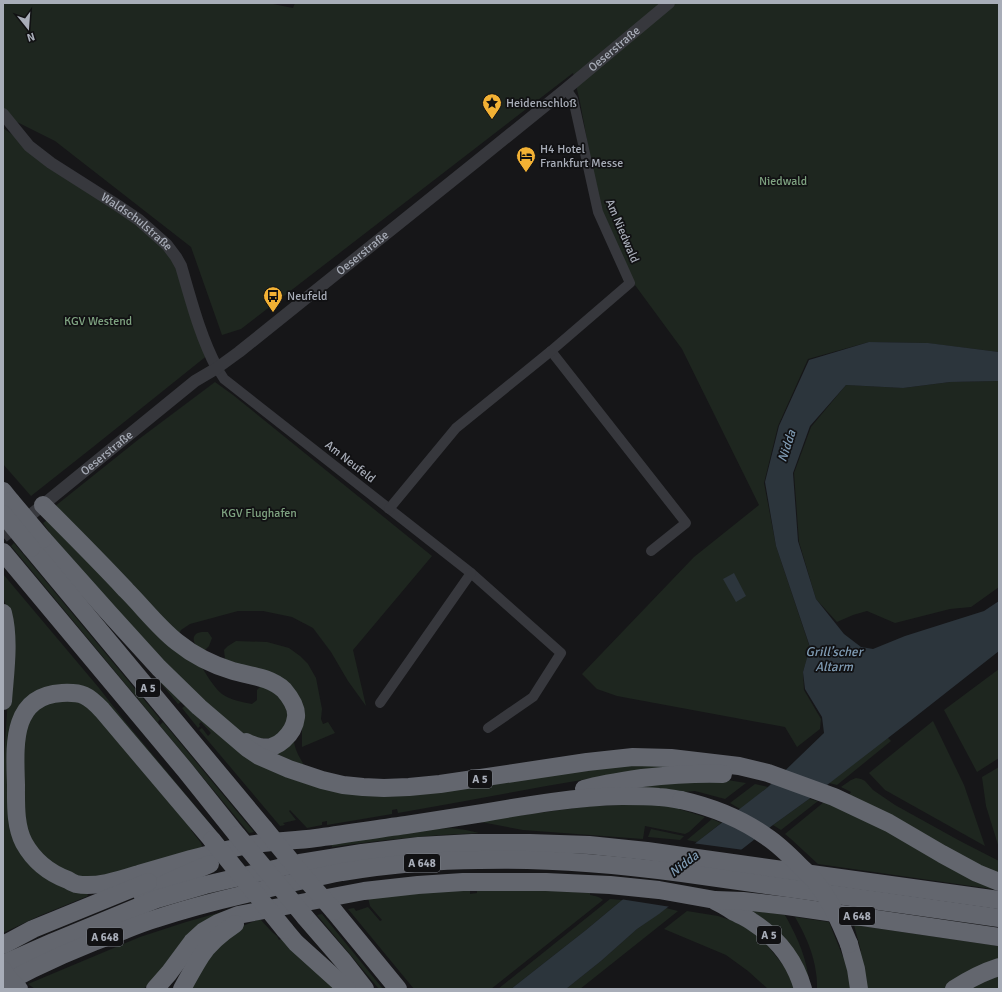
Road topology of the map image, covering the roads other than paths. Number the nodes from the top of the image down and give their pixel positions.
1 (669, 3) edge
2 (566, 89) junction
3 (3, 114) edge
4 (551, 351) junction
5 (217, 368) junction
6 (6, 502) edge
7 (38, 509) joint
8 (389, 509) junction
9 (37, 543) junction
10 (651, 552) dead end
11 (7, 558) edge
12 (471, 573) junction
13 (3, 613) edge
14 (3, 701) edge
15 (380, 703) dead end
16 (488, 728) dead end
17 (231, 735) junction
18 (736, 771) junction
19 (532, 805) junction
20 (315, 838) junction
21 (230, 856) junction
22 (999, 882) edge
23 (715, 900) junction
24 (999, 900) edge
25 (271, 908) junction
26 (999, 918) edge
27 (999, 937) edge
28 (53, 942) junction
29 (3, 945) edge
30 (3, 964) edge
31 (999, 967) edge
32 (3, 970) edge
33 (3, 984) edge
34 (19, 989) edge
35 (154, 989) edge
36 (182, 989) edge
37 (346, 989) edge
38 (365, 989) edge
39 (398, 989) edge
40 (803, 989) edge
41 (859, 989) edge
42 (954, 989) edge

1 - 2 street, Oeserstraße
2 - 4 street, Am Niedwald
2 - 5 street, Oeserstraße
3 - 5 street, Waldschulstraße
4 - 8 street, Am Niedwald
4 - 10 street
5 - 7 street, Oeserstraße
5 - 8 street, Am Neufeld
6 - 9 highway, A 5, bridge
7 - 17 highway
8 - 12 street, Am Neufeld
9 - 17 highway, A 5
9 - 39 highway, A 5, bridge
11 - 38 highway, A 5, bridge
12 - 15 street
12 - 16 street, Am Neufeld
13 - 14 highway
17 - 18 highway, A 5
18 - 19 highway, A 5
18 - 22 highway, A 5
19 - 20 highway
19 - 41 highway, bridge
20 - 21 highway
20 - 37 highway, bridge
21 - 28 highway, A 648
21 - 29 highway
23 - 25 highway, A 648
23 - 27 highway, A 648
23 - 40 highway, A 5
24 - 28 highway, A 648
25 - 35 highway, A 648
25 - 36 highway
26 - 33 highway, A 648
28 - 30 highway, A 648
31 - 42 highway
32 - 34 highway, bridge

